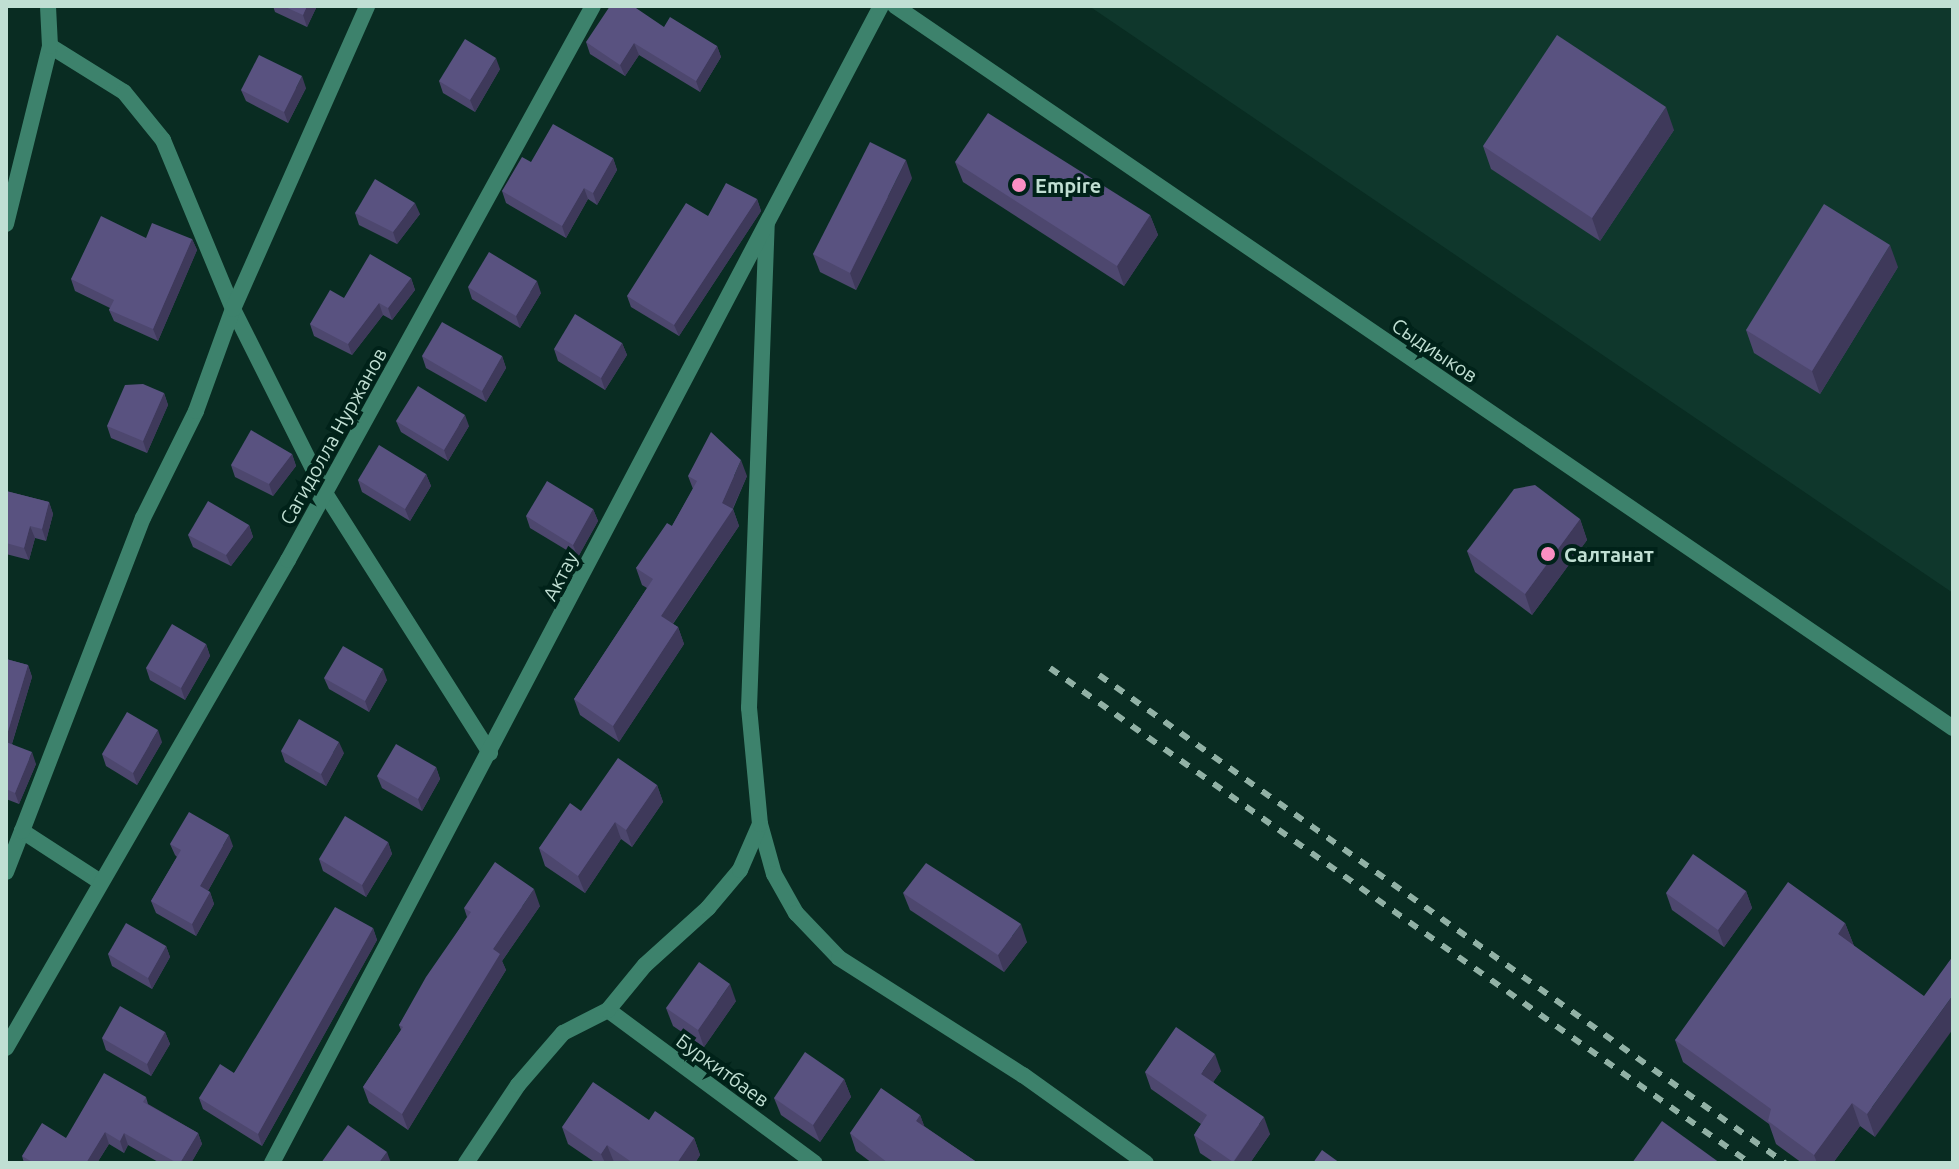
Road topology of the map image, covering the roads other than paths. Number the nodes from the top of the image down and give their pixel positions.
1 (48, 6) edge
2 (367, 6) edge
3 (593, 6) edge
4 (881, 6) edge
5 (895, 6) edge
6 (50, 46) junction
7 (6, 224) edge
8 (767, 225) junction
9 (233, 309) junction
10 (325, 493) junction
11 (1953, 728) edge
12 (490, 753) junction
13 (760, 824) junction
14 (22, 831) junction
15 (6, 872) edge
16 (99, 881) junction
17 (608, 1010) junction
18 (6, 1048) edge
19 (272, 1163) edge
20 (466, 1163) edge
21 (815, 1163) edge
22 (1146, 1163) edge

1 - 6 street
2 - 9 street
3 - 10 street, Сагидолла Нуржанов
4 - 8 street, Актау
5 - 11 street, Сыдиыков
6 - 7 street
6 - 9 street
8 - 12 street, Актау
8 - 13 street
9 - 10 street
9 - 14 street
10 - 12 street
10 - 16 street, Сагидолла Нуржанов
12 - 19 street, Актау
13 - 17 street
13 - 22 street
14 - 15 street
14 - 16 street
16 - 18 street, Сагидолла Нуржанов
17 - 20 street
17 - 21 street, Буркитбаев

